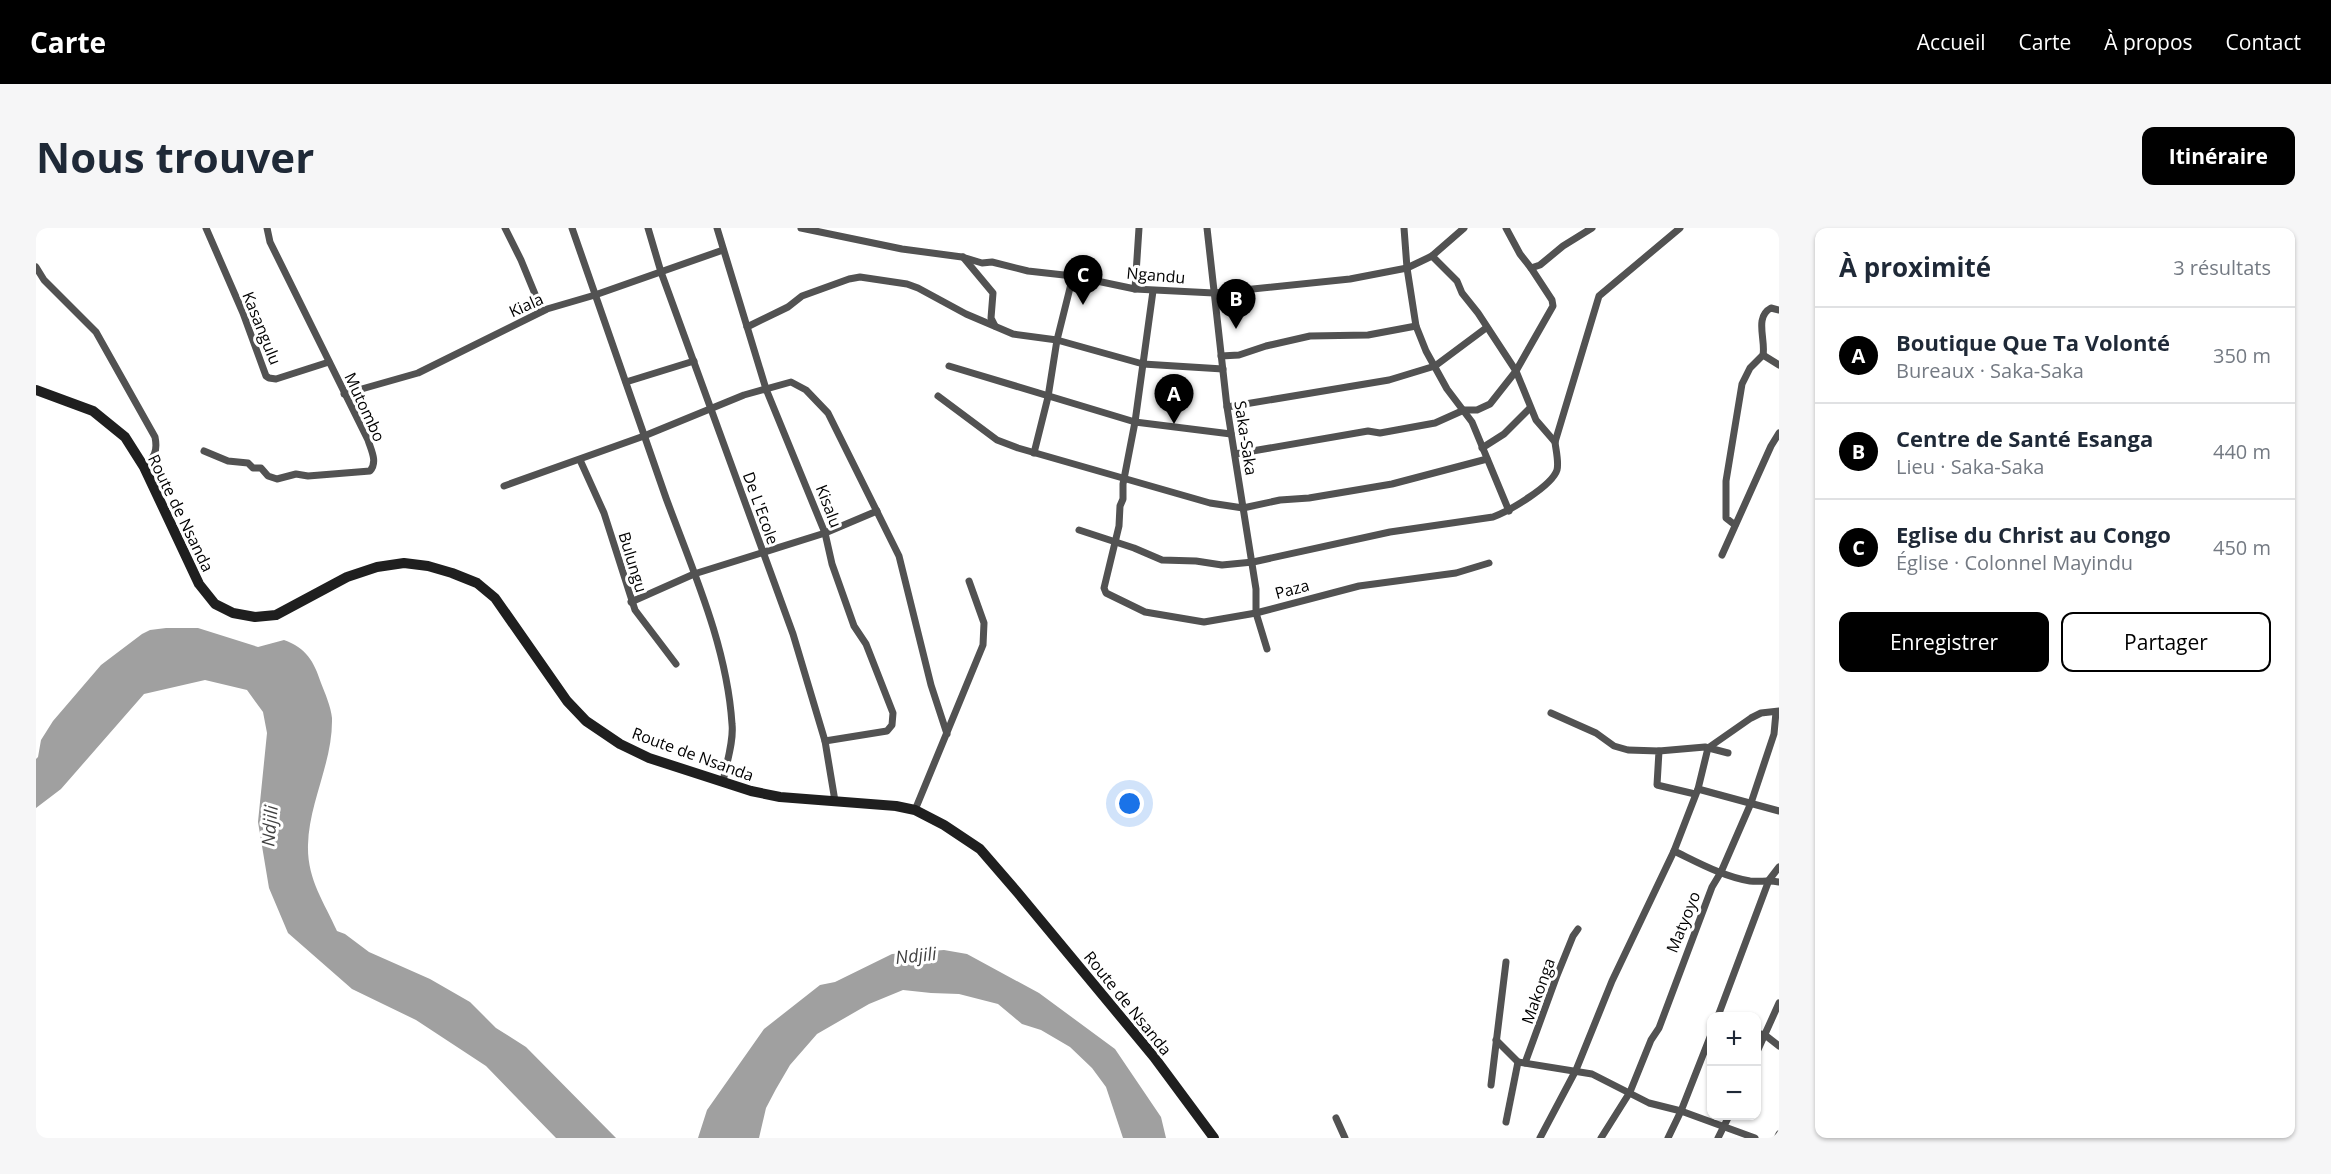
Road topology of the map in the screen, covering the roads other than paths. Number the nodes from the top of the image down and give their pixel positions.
1 (206, 228) edge
2 (267, 228) edge
3 (505, 228) edge
4 (572, 228) edge
5 (648, 228) edge
6 (717, 228) edge
7 (801, 228) edge
8 (1139, 228) edge
9 (1207, 228) edge
10 (1404, 228) edge
11 (1464, 228) edge
12 (1506, 228) edge
13 (1592, 228) edge
14 (1680, 228) edge
15 (723, 250) junction
16 (1432, 256) junction
17 (962, 257) junction
18 (36, 267) edge
19 (1407, 268) junction
20 (1531, 268) junction
21 (661, 272) junction
22 (1073, 276) junction
23 (1135, 289) junction
24 (1153, 291) junction
25 (1214, 293) junction
26 (595, 295) junction
27 (1779, 310) edge
28 (542, 311) junction
29 (995, 326) junction
30 (1416, 326) junction
31 (747, 327) junction
32 (1486, 328) junction
33 (1057, 340) junction
34 (1762, 355) junction
35 (1221, 356) junction
36 (694, 361) junction
37 (329, 362) junction
38 (1143, 364) junction
39 (1779, 365) edge
40 (949, 366) dead end
41 (1435, 366) junction
42 (1223, 369) junction
43 (1516, 371) junction
44 (626, 382) junction
45 (766, 389) junction
46 (36, 390) edge
47 (344, 394) junction
48 (938, 396) dead end
49 (1048, 397) junction
50 (1227, 407) junction
51 (712, 408) junction
52 (1530, 408) junction
53 (1464, 410) junction
54 (1135, 422) junction
55 (1779, 433) edge
56 (1231, 434) junction
57 (644, 436) junction
58 (1555, 442) junction
59 (1482, 448) junction
60 (204, 450) dead end
61 (1034, 453) junction
62 (1235, 454) junction
63 (1487, 459) junction
64 (580, 460) junction
65 (144, 467) junction
66 (1125, 477) junction
67 (504, 486) dead end
68 (1243, 508) junction
69 (878, 511) junction
70 (1509, 511) junction
71 (1735, 525) junction
72 (1079, 530) dead end
73 (825, 533) junction
74 (1115, 543) junction
75 (763, 552) junction
76 (1722, 555) dead end
77 (1253, 562) junction
78 (1489, 563) dead end
79 (694, 574) junction
80 (969, 581) dead end
81 (632, 602) junction
82 (1256, 613) junction
83 (1267, 649) dead end
84 (676, 664) dead end
85 (1777, 712) edge
86 (1551, 713) dead end
87 (947, 734) junction
88 (825, 741) junction
89 (1708, 748) junction
90 (1659, 751) junction
91 (1728, 753) dead end
92 (723, 782) junction
93 (1696, 792) junction
94 (835, 801) junction
95 (1751, 803) junction
96 (915, 810) junction
97 (1779, 811) edge
98 (1674, 850) junction
99 (1779, 867) edge
100 (1721, 872) junction
101 (1769, 880) junction
102 (1779, 882) edge
103 (1578, 928) dead end
104 (1506, 962) dead end
105 (1779, 1003) edge
106 (1720, 1012) edge
107 (1761, 1034) edge
108 (1765, 1035) junction
109 (1496, 1040) junction
110 (1761, 1043) edge
111 (1707, 1045) edge
112 (1779, 1046) edge
113 (1522, 1063) junction
114 (1576, 1070) junction
115 (1491, 1085) dead end
116 (1630, 1092) junction
117 (1681, 1112) junction
118 (1336, 1118) dead end
119 (1727, 1120) edge
120 (1506, 1122) dead end
121 (1724, 1127) junction
122 (1779, 1134) edge
123 (1214, 1138) edge
124 (1345, 1138) edge
125 (1540, 1138) edge
126 (1601, 1138) edge
127 (1668, 1138) edge
128 (1718, 1138) edge
129 (1755, 1138) edge
130 (1777, 1138) edge

1 - 37 street, Kasangulu
2 - 37 street, Mutombo
3 - 28 street
4 - 26 street
5 - 21 street, De L'Ecole
6 - 15 street, Kisalu
7 - 17 street, Ngandu
8 - 23 street
9 - 25 street, Saka-Saka
10 - 19 street
11 - 16 street, Ngandu
12 - 20 street
13 - 20 street
14 - 58 street
15 - 21 street, Kiala
15 - 31 street, Kisalu
16 - 19 street, Ngandu
16 - 32 street
17 - 22 street, Ngandu
17 - 29 street
18 - 65 street
19 - 25 street, Ngandu
19 - 30 street
20 - 43 street
21 - 26 street, Kiala
21 - 36 street, De L'Ecole
22 - 23 street, Ngandu
22 - 33 street
23 - 24 street, Ngandu
24 - 25 street, Ngandu
24 - 38 street
25 - 35 street, Saka-Saka
26 - 28 street, Kiala
26 - 44 street
27 - 34 street
28 - 47 street, Kiala
29 - 31 street
29 - 33 street
30 - 35 street
30 - 41 street
31 - 45 street, Kisalu
32 - 41 street
32 - 43 street
33 - 38 street
33 - 49 street
34 - 39 street
34 - 71 street
35 - 42 street, Saka-Saka
36 - 44 street
36 - 51 street, De L'Ecole
37 - 47 street, Mutombo
38 - 42 street
38 - 54 street
40 - 49 street
41 - 50 street
41 - 53 street
42 - 50 street, Saka-Saka
43 - 52 street
43 - 53 street
44 - 57 street
45 - 51 street
45 - 69 street
45 - 73 street, Kisalu
46 - 65 street, Route de Nsanda
47 - 60 street, Mutombo
48 - 61 street
49 - 54 street
49 - 61 street
50 - 56 street, Saka-Saka
51 - 57 street
51 - 75 street, De L'Ecole
52 - 58 street
52 - 59 street
53 - 59 street
53 - 62 street
54 - 56 street
54 - 66 street
55 - 71 street
56 - 62 street, Saka-Saka
57 - 64 street
57 - 79 street
58 - 70 street
59 - 63 street
61 - 66 street
62 - 68 street, Saka-Saka
63 - 68 street
63 - 70 street
64 - 67 street
64 - 81 street, Bulungu
65 - 92 street, Route de Nsanda
66 - 68 street
66 - 74 street
68 - 77 street, Saka-Saka
69 - 73 street
69 - 87 street
70 - 77 street
71 - 76 street
72 - 74 street
73 - 75 street
73 - 88 street, Kisalu
74 - 77 street
74 - 82 street, Paza
75 - 79 street
75 - 88 street, De L'Ecole
77 - 82 street, Saka-Saka
78 - 82 street, Paza
79 - 81 street
79 - 92 street
80 - 87 street
81 - 84 street, Bulungu
82 - 83 street, Saka-Saka
85 - 89 street
85 - 95 street, Matyoyo
86 - 90 street
87 - 96 street
88 - 94 street, De L'Ecole
89 - 90 street
89 - 91 street
89 - 93 street
90 - 93 street
92 - 94 street, Route de Nsanda
93 - 95 street
93 - 98 street
94 - 96 street, Route de Nsanda
95 - 97 street
95 - 100 street, Matyoyo
96 - 123 street, Route de Nsanda
98 - 100 street
98 - 114 street
99 - 101 street
100 - 101 street
100 - 116 street, Matyoyo
101 - 102 street
101 - 106 street
103 - 113 street, Makonga
104 - 109 street
105 - 108 street
107 - 108 street
108 - 110 street
108 - 112 street
109 - 113 street
109 - 115 street
111 - 117 street
113 - 114 street
113 - 120 street, Makonga
114 - 116 street
114 - 125 street
116 - 117 street
116 - 126 street, Matyoyo
117 - 121 street
117 - 127 street
118 - 124 street
119 - 121 street
121 - 128 street
121 - 129 street
122 - 130 street

